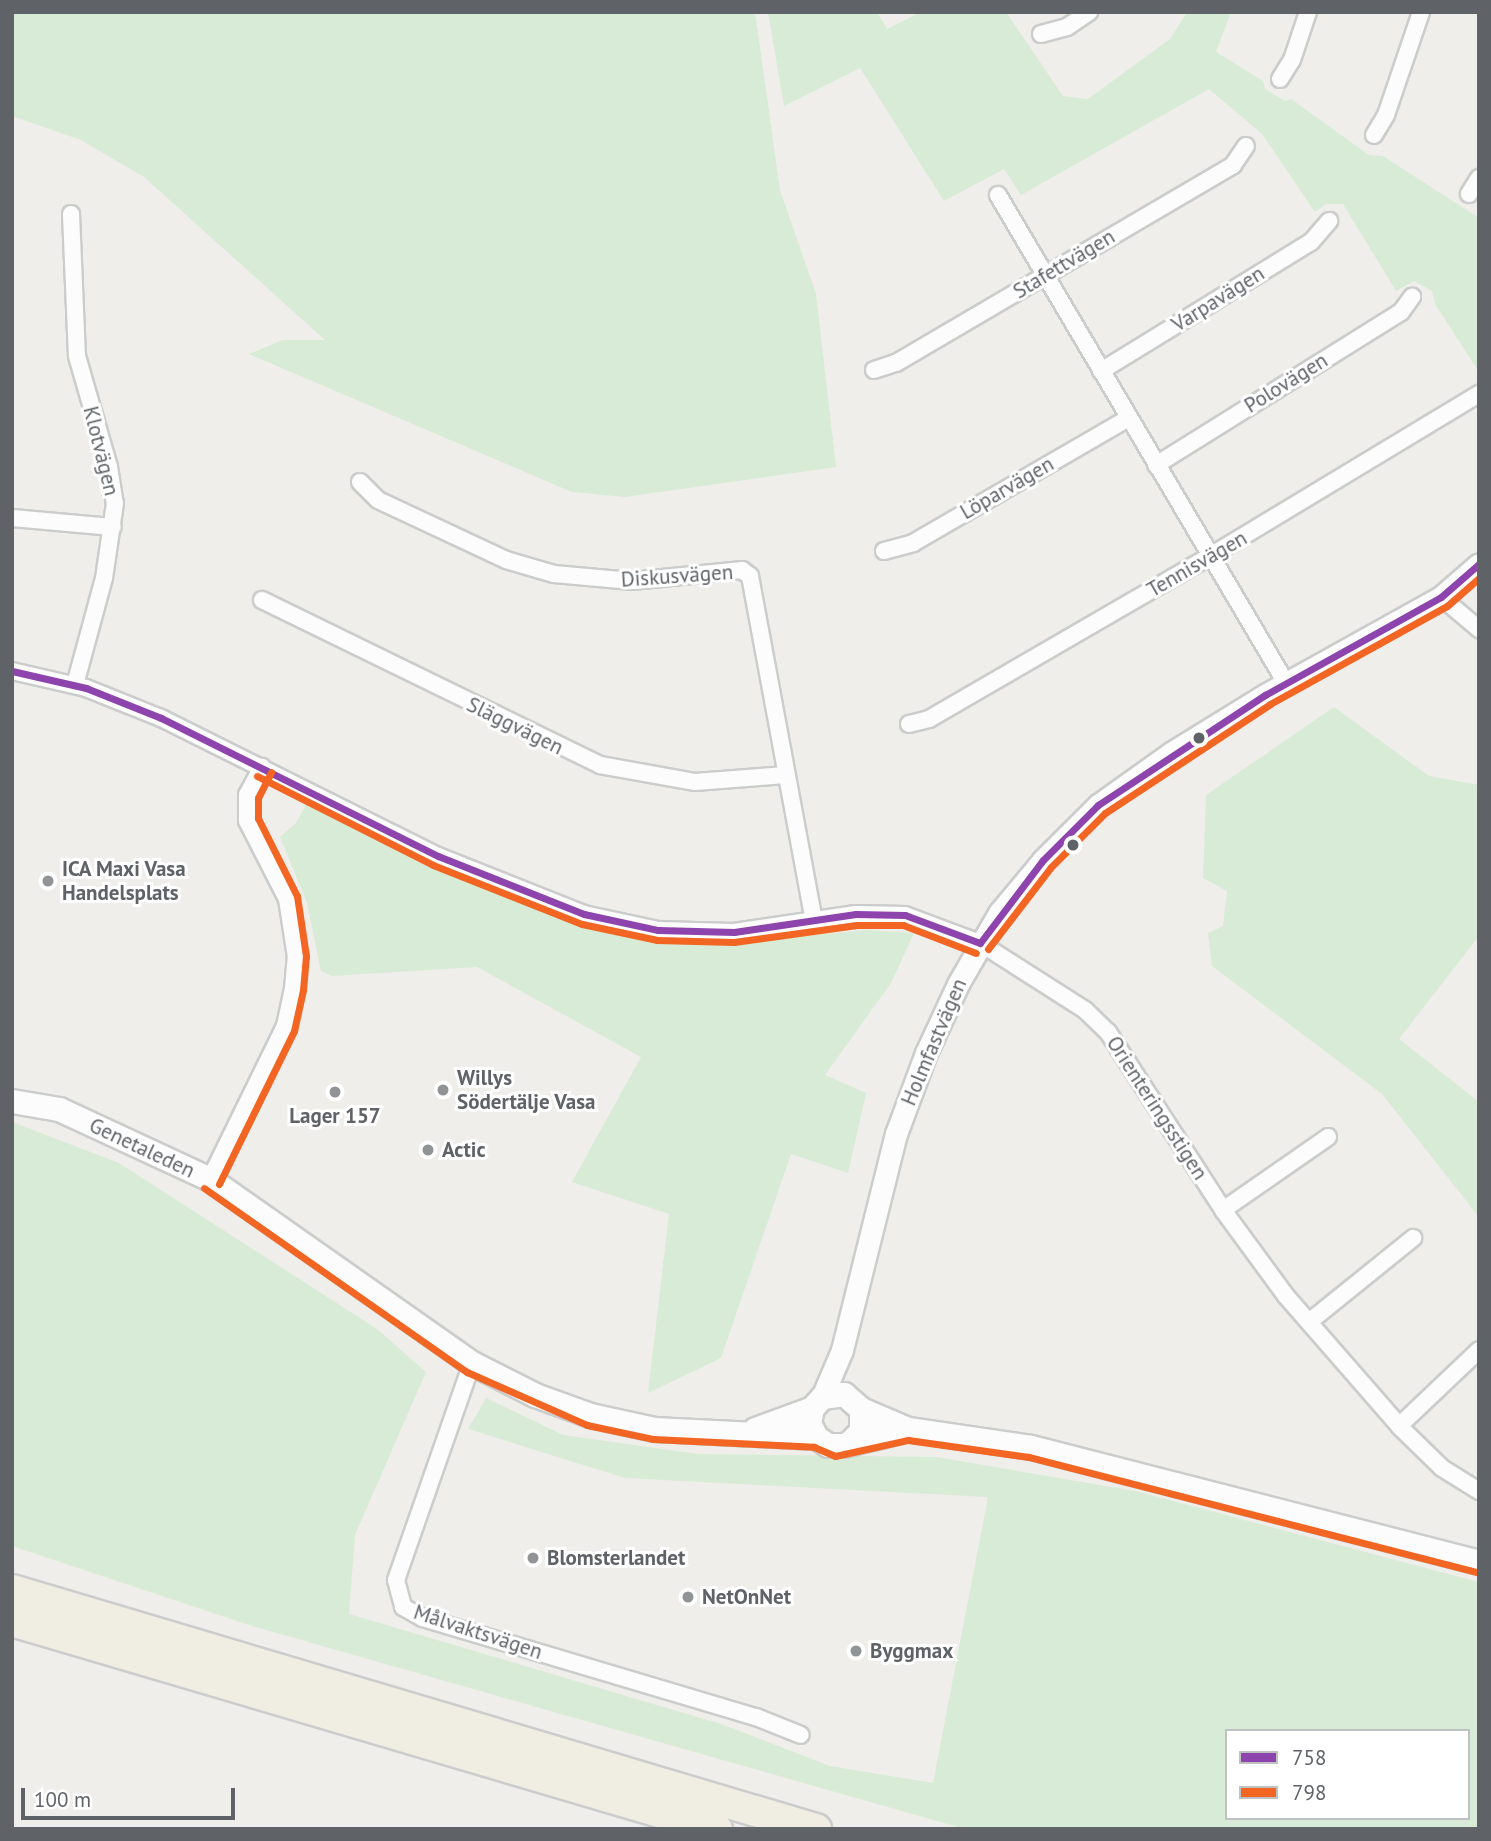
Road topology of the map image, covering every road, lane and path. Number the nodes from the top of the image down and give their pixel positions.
1 (1089, 12) edge
2 (1308, 12) edge
3 (1421, 12) edge
4 (1041, 34) dead end
5 (1280, 79) dead end
6 (1374, 135) dead end
7 (1246, 146) dead end
8 (1479, 178) edge
9 (1469, 194) dead end
10 (998, 195) dead end
11 (71, 214) dead end
12 (1329, 221) dead end
13 (1044, 277) junction
14 (1412, 297) dead end
15 (874, 370) dead end
16 (1101, 371) junction
17 (1479, 394) edge
18 (1128, 419) junction
19 (1156, 464) junction
20 (360, 482) dead end
21 (12, 518) edge
22 (113, 527) junction
23 (884, 551) dead end
24 (1212, 555) junction
25 (1479, 564) edge
26 (1441, 597) junction
27 (262, 600) dead end
28 (1479, 629) edge
29 (12, 671) edge
30 (1286, 683) junction
31 (75, 685) junction
32 (909, 724) dead end
33 (262, 767) junction
34 (786, 775) junction
35 (814, 920) junction
36 (980, 943) junction
37 (12, 1101) edge
38 (1328, 1137) dead end
39 (210, 1180) junction
40 (1223, 1210) junction
41 (1413, 1238) dead end
42 (1309, 1322) junction
43 (842, 1350) junction
44 (1479, 1350) edge
45 (472, 1363) junction
46 (817, 1402) junction
47 (856, 1403) junction
48 (1399, 1426) junction
49 (908, 1429) junction
50 (749, 1432) junction
51 (816, 1437) junction
52 (850, 1442) junction
53 (1479, 1491) edge
54 (1479, 1562) edge
55 (12, 1590) edge
56 (12, 1621) edge
57 (800, 1735) dead end
58 (717, 1829) edge
59 (816, 1829) edge

1 - 4 street
2 - 5 street
3 - 6 street
7 - 13 street, Stafettvägen
8 - 9 street
10 - 13 street
11 - 22 street, Klotvägen
12 - 16 street, Varpavägen
13 - 15 street, Stafettvägen
13 - 16 street
14 - 19 street, Polovägen
16 - 18 street
17 - 24 street, Tennisvägen
18 - 19 street
18 - 23 street, Löparvägen
19 - 24 street
20 - 34 street, Diskusvägen
21 - 22 street
22 - 31 street, Klotvägen
24 - 30 street
24 - 32 street, Tennisvägen
25 - 26 street, Holmfastvägen
26 - 28 street
26 - 30 street, Holmfastvägen
27 - 34 street, Släggvägen
29 - 31 street, Orienteringsstigen
30 - 36 street, Holmfastvägen
31 - 33 street, Orienteringsstigen
33 - 35 street, Orienteringsstigen
33 - 39 street
34 - 35 street, Diskusvägen
35 - 36 street, Orienteringsstigen
36 - 40 street, Orienteringsstigen
36 - 43 street, Holmfastvägen
37 - 39 main road, Genetaleden
38 - 40 street
39 - 45 main road, Genetaleden
40 - 42 street, Orienteringsstigen
41 - 42 street
42 - 48 street, Orienteringsstigen
43 - 46 street, Holmfastvägen
43 - 47 street, Holmfastvägen
44 - 48 street
45 - 50 main road, Genetaleden
45 - 57 street, Målvaktsvägen
46 - 47 main road, Genetaleden
46 - 50 main road, Genetaleden
46 - 51 main road
47 - 49 main road, Genetaleden
47 - 52 main road
48 - 53 street, Orienteringsstigen
49 - 52 main road, Genetaleden
49 - 54 main road, Genetaleden
50 - 51 main road, Genetaleden
51 - 52 main road, Genetaleden
55 - 59 highway
56 - 58 highway

